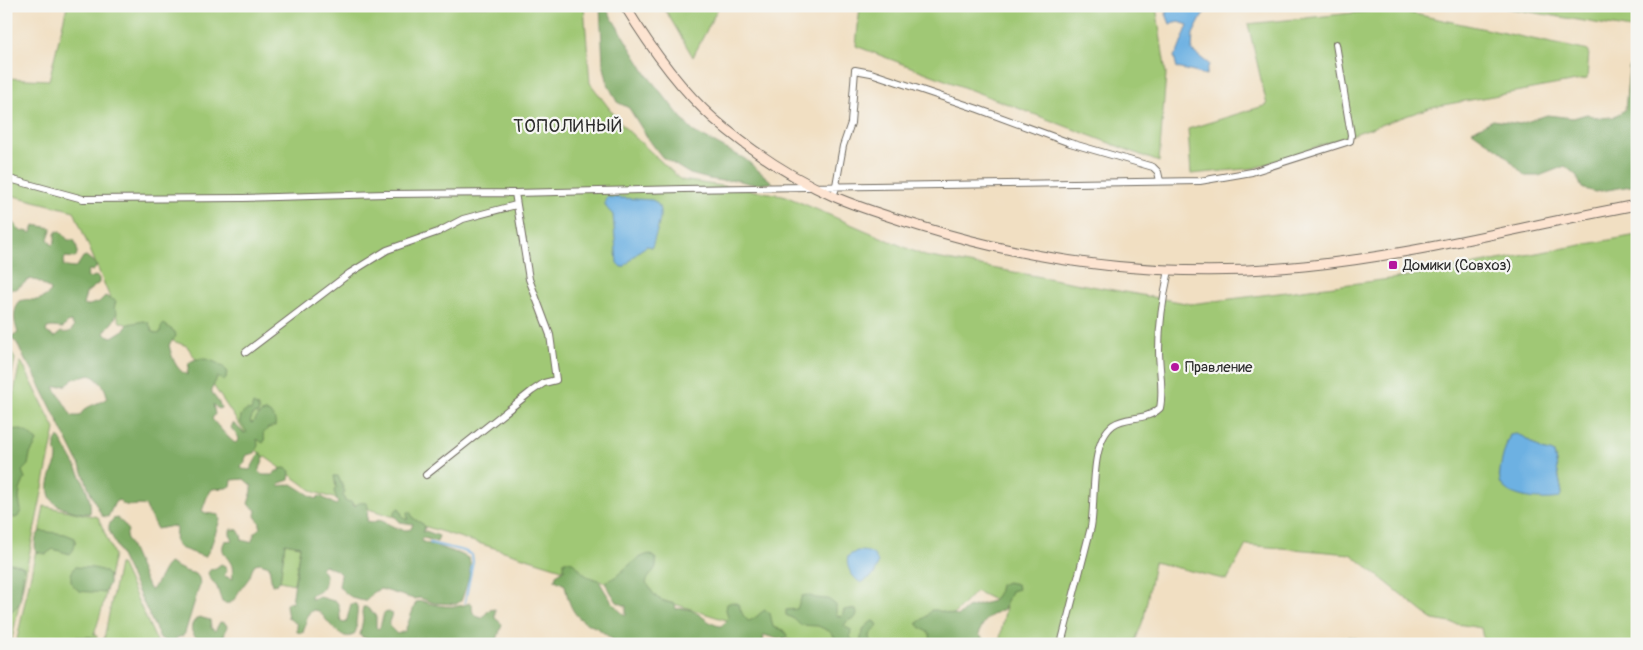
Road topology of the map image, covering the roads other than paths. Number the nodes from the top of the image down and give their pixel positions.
1 (625, 6) edge
2 (1336, 44) dead end
3 (6, 178) edge
4 (1160, 181) junction
5 (815, 187) junction
6 (836, 187) junction
7 (515, 193) junction
8 (834, 196) junction
9 (516, 205) junction
10 (1637, 205) edge
11 (1169, 270) junction
12 (246, 352) dead end
13 (426, 475) dead end
14 (1061, 644) edge

1 - 5 street
2 - 4 street
3 - 7 street
4 - 6 street
4 - 6 street
5 - 6 street
5 - 7 street
5 - 8 street
6 - 8 street
7 - 9 street
8 - 11 street
9 - 12 street
9 - 13 street
10 - 11 street
11 - 14 street

